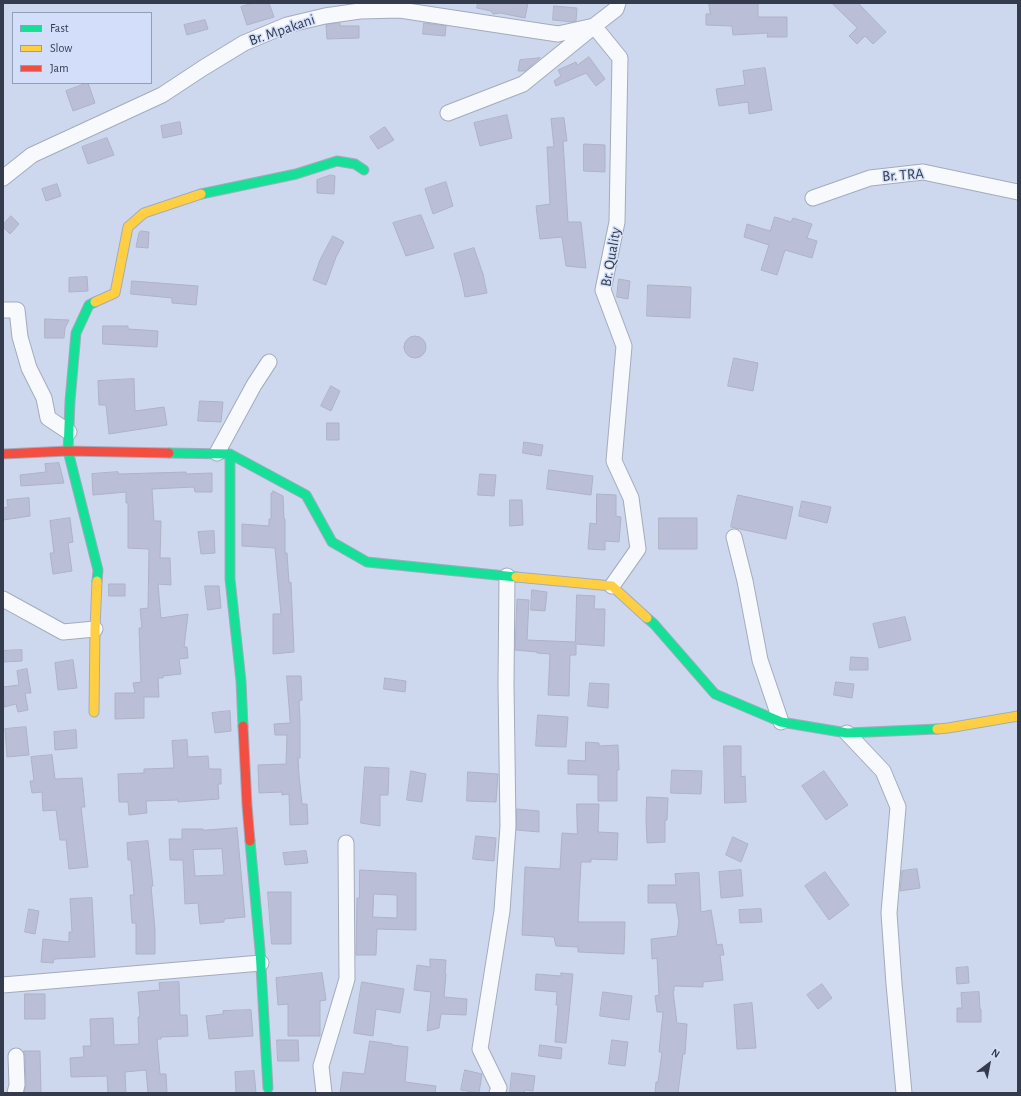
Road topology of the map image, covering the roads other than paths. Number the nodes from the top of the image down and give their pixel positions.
1 (618, 3) edge
2 (594, 26) junction
3 (448, 112) dead end
4 (364, 170) dead end
5 (3, 178) edge
6 (1018, 192) edge
7 (813, 198) dead end
8 (3, 310) edge
9 (268, 362) dead end
10 (69, 432) junction
11 (68, 451) junction
12 (3, 454) edge
13 (224, 454) junction
14 (734, 537) dead end
15 (507, 576) junction
16 (612, 586) junction
17 (3, 599) edge
18 (94, 629) junction
19 (94, 712) dead end
20 (1018, 716) edge
21 (781, 722) junction
22 (847, 733) junction
23 (346, 842) dead end
24 (261, 963) junction
25 (3, 985) edge
26 (16, 1056) dead end
27 (268, 1088) dead end
28 (15, 1093) edge
29 (324, 1093) edge
30 (497, 1093) edge
31 (904, 1093) edge

1 - 2 street
2 - 3 street
2 - 5 street, Br. Mpakani
2 - 16 street, Br. Quality
4 - 10 street
6 - 7 street, Br. TRA
8 - 10 street
9 - 13 street
10 - 11 street
11 - 12 street
11 - 13 street
11 - 18 street
13 - 15 street
13 - 24 street
14 - 21 street
15 - 16 street
15 - 30 street
16 - 21 street
17 - 18 street
18 - 19 street
20 - 22 street
21 - 22 street
22 - 31 street
23 - 29 street
24 - 25 street
24 - 27 street
26 - 28 street

